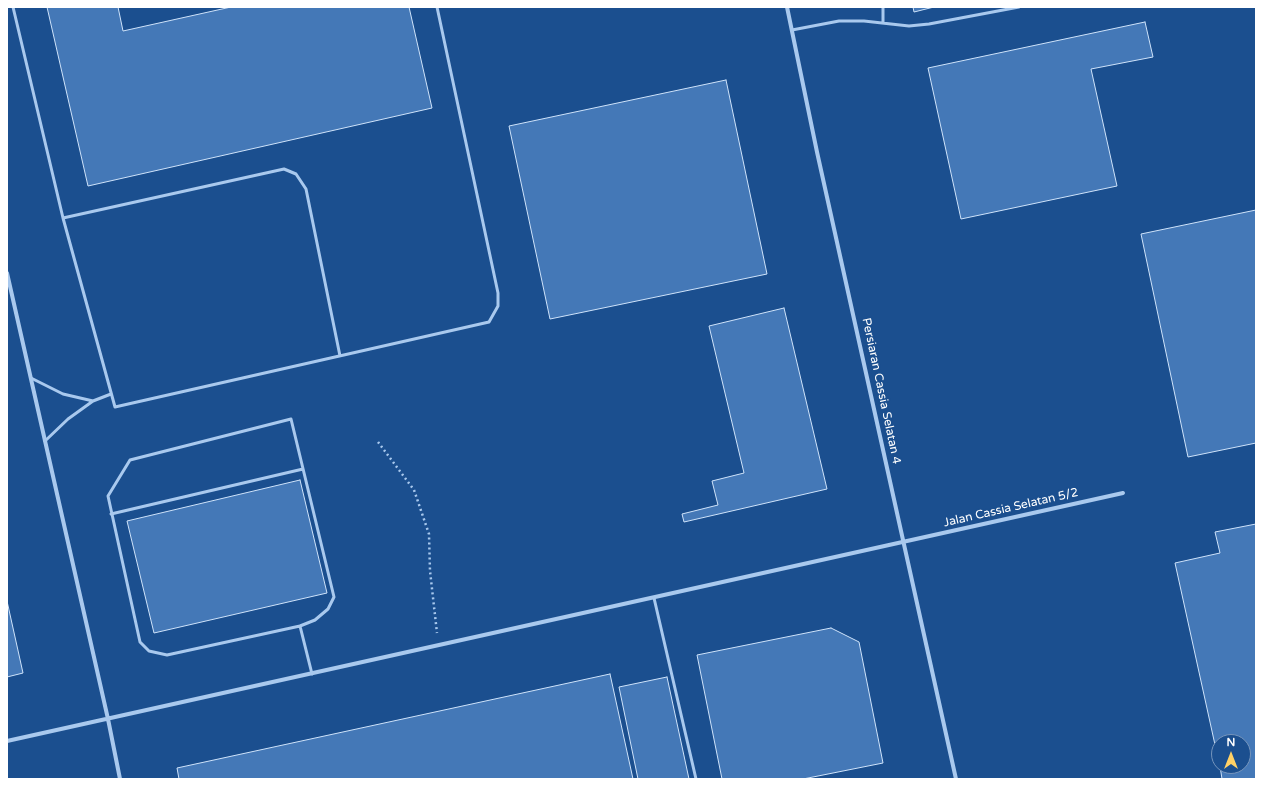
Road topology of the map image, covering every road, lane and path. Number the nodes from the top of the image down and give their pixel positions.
1 (13, 7) edge
2 (437, 7) edge
3 (787, 7) edge
4 (883, 7) edge
5 (1019, 7) edge
6 (883, 23) junction
7 (792, 30) junction
8 (63, 218) junction
9 (7, 273) edge
10 (340, 356) junction
11 (31, 378) junction
12 (111, 394) junction
13 (93, 401) junction
14 (45, 441) junction
15 (378, 442) dead end
16 (303, 469) junction
17 (1123, 493) dead end
18 (111, 514) junction
19 (904, 542) junction
20 (654, 598) junction
21 (300, 626) junction
22 (438, 646) junction
23 (312, 674) junction
24 (108, 719) junction
25 (7, 741) edge
26 (120, 779) edge
27 (696, 779) edge
28 (956, 779) edge

1 - 8 lane
2 - 10 lane
3 - 7 street, Persiaran Cassia Selatan 4
4 - 6 lane
5 - 6 lane
6 - 7 lane
7 - 19 street, Persiaran Cassia Selatan 4
8 - 10 lane
8 - 12 lane
9 - 11 street
10 - 12 lane
11 - 13 lane
11 - 14 street
12 - 13 lane
13 - 14 lane
14 - 24 street
15 - 22 path
16 - 18 lane
16 - 18 lane
16 - 21 lane
17 - 19 street, Jalan Cassia Selatan 5/2
18 - 21 lane
19 - 20 street, Jalan Cassia Selatan 5/2
19 - 28 street, Persiaran Cassia Selatan 4
20 - 22 street, Jalan Cassia Selatan 5/2
20 - 27 lane
21 - 23 lane
22 - 23 street, Jalan Cassia Selatan 5/2
23 - 24 street, Jalan Cassia Selatan 5/2
24 - 25 street, Jalan Cassia Selatan 5/2
24 - 26 street

